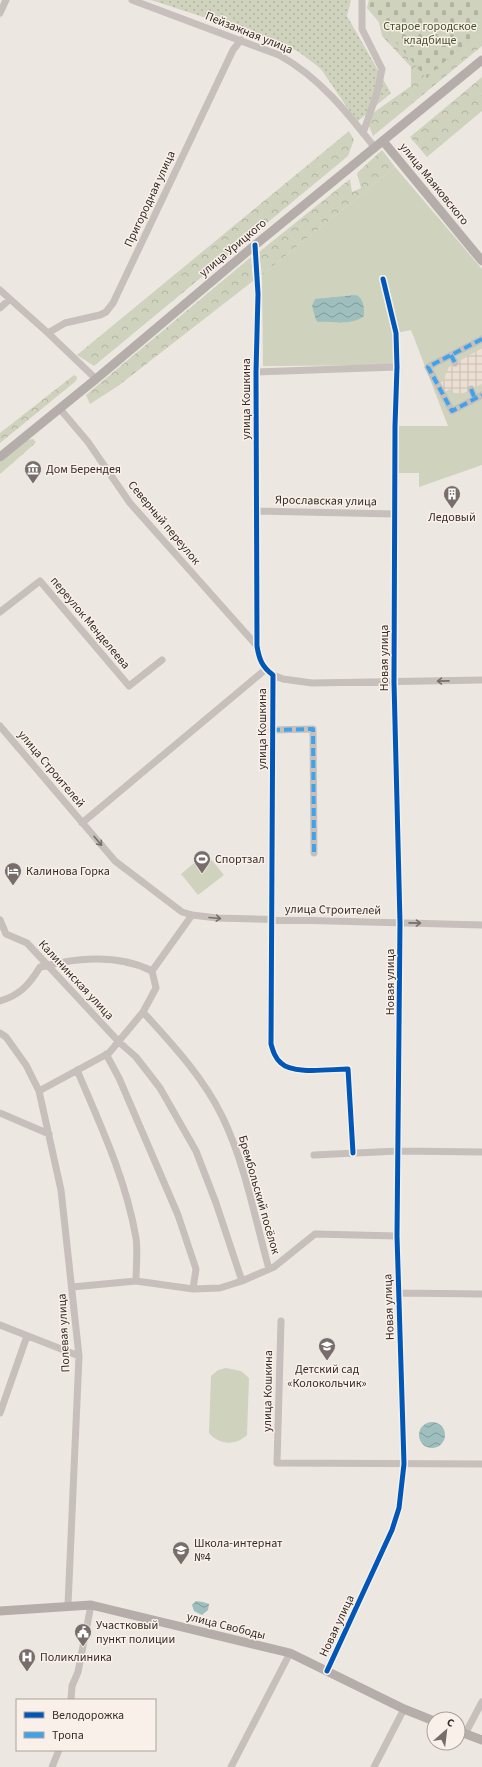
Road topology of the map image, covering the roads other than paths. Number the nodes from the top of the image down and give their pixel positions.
1 (6, 0) edge
2 (132, 0) edge
3 (362, 0) edge
4 (0, 13) edge
5 (241, 40) junction
6 (482, 60) edge
7 (363, 133) junction
8 (383, 141) junction
9 (375, 148) junction
10 (255, 245) junction
11 (482, 261) edge
12 (383, 279) dead end
13 (0, 290) edge
14 (10, 299) junction
15 (0, 308) edge
16 (48, 333) junction
17 (481, 342) edge
18 (465, 348) junction
19 (451, 355) junction
20 (469, 355) dead end
21 (455, 363) dead end
22 (397, 367) junction
23 (256, 372) junction
24 (96, 379) junction
25 (471, 389) dead end
26 (479, 397) edge
27 (60, 409) junction
28 (0, 457) edge
29 (256, 511) junction
30 (395, 514) junction
31 (0, 612) edge
32 (257, 646) junction
33 (162, 660) dead end
34 (266, 669) junction
35 (273, 675) junction
36 (482, 680) edge
37 (394, 682) junction
38 (0, 726) edge
39 (272, 730) junction
40 (82, 823) junction
41 (314, 853) dead end
42 (192, 915) junction
43 (0, 920) edge
44 (271, 920) junction
45 (400, 923) junction
46 (482, 925) edge
47 (47, 966) junction
48 (152, 971) junction
49 (0, 1001) edge
50 (143, 1012) junction
51 (0, 1033) edge
52 (119, 1042) junction
53 (106, 1054) junction
54 (78, 1070) junction
55 (39, 1091) junction
56 (0, 1113) edge
57 (48, 1134) junction
58 (398, 1151) junction
59 (482, 1152) edge
60 (353, 1153) junction
61 (314, 1155) dead end
62 (397, 1236) junction
63 (269, 1269) junction
64 (136, 1281) junction
65 (242, 1281) junction
66 (72, 1287) junction
67 (193, 1289) junction
68 (399, 1293) junction
69 (482, 1294) edge
70 (281, 1320) dead end
71 (0, 1325) edge
72 (27, 1336) junction
73 (79, 1356) junction
74 (0, 1413) edge
75 (404, 1464) junction
76 (482, 1464) edge
77 (68, 1605) junction
78 (91, 1605) junction
79 (0, 1611) edge
80 (290, 1653) junction
81 (327, 1671) junction
82 (71, 1699) edge
83 (482, 1702) edge
84 (404, 1709) junction
85 (426, 1718) edge
86 (466, 1726) edge
87 (466, 1734) edge
88 (482, 1740) edge
89 (59, 1751) edge
90 (52, 1767) edge
91 (231, 1767) edge
92 (374, 1767) edge

1 - 4 street
2 - 5 street, Пейзажная улица
3 - 7 street
5 - 7 street, Пейзажная улица
5 - 16 street, Пригородная улица
6 - 8 main road, улица Урицкого
7 - 9 street, Пейзажная улица
8 - 9 main road, улица Урицкого
8 - 11 main road, улица Маяковского
9 - 10 main road, улица Урицкого
10 - 23 street, улица Кошкина
10 - 24 main road, улица Урицкого
12 - 22 street, Новая улица
13 - 14 street
14 - 15 street
14 - 16 street
16 - 24 street
17 - 18 street
18 - 19 street
18 - 20 street
19 - 21 street
19 - 26 street
22 - 23 street
22 - 30 street, Новая улица
23 - 29 street, улица Кошкина
24 - 27 main road, улица Урицкого
25 - 26 street
27 - 28 main road, улица Урицкого
27 - 32 street, Северный переулок
29 - 30 street, Ярославская улица
29 - 32 street, улица Кошкина
30 - 37 street, Новая улица
31 - 33 street, переулок Менделеева
32 - 34 street, улица Кошкина
34 - 35 street, улица Кошкина
34 - 40 street
35 - 37 street
35 - 39 street, улица Кошкина
36 -> 37 street
37 - 45 street, Новая улица
38 - 40 street, улица Строителей
39 - 41 street, улица Кошкина
39 - 44 street, улица Кошкина
40 -> 42 street, улица Строителей
42 -> 44 street, улица Строителей
42 - 48 street
43 - 47 street, Калининская улица
44 - 45 street, улица Строителей
44 - 60 street, улица Кошкина
45 -> 46 street, улица Строителей
45 - 58 street, Новая улица
47 - 48 street
47 - 49 street
47 - 52 street, Калининская улица
48 - 50 street
50 - 52 street
50 - 63 street, Брембольский посёлок
51 - 55 street, Полевая улица
52 - 53 street
52 - 65 street
53 - 54 street
53 - 67 street
54 - 55 street
54 - 64 street
55 - 57 street, Полевая улица
56 - 57 street
57 - 66 street, Полевая улица
58 - 59 street
58 - 60 street
58 - 62 street, Новая улица
60 - 61 street
62 - 63 street
62 - 68 street, Новая улица
63 - 65 street
64 - 66 street
64 - 67 street
65 - 67 street
66 - 73 street, Полевая улица
68 - 69 street
68 - 75 street, Новая улица
70 - 75 street, улица Кошкина
71 - 72 street
72 - 73 street
72 - 74 street
73 - 77 street, Полевая улица
75 - 76 street
75 - 81 street, Новая улица
77 - 78 main road, улица Свободы
77 - 79 main road, улица Свободы
78 - 80 main road, улица Свободы
78 - 82 street
80 - 81 main road, улица Свободы
80 - 91 street
81 - 84 main road, улица Свободы
83 - 86 street
84 - 85 main road, улица Свободы
84 - 92 street
87 - 88 main road
89 - 90 street

